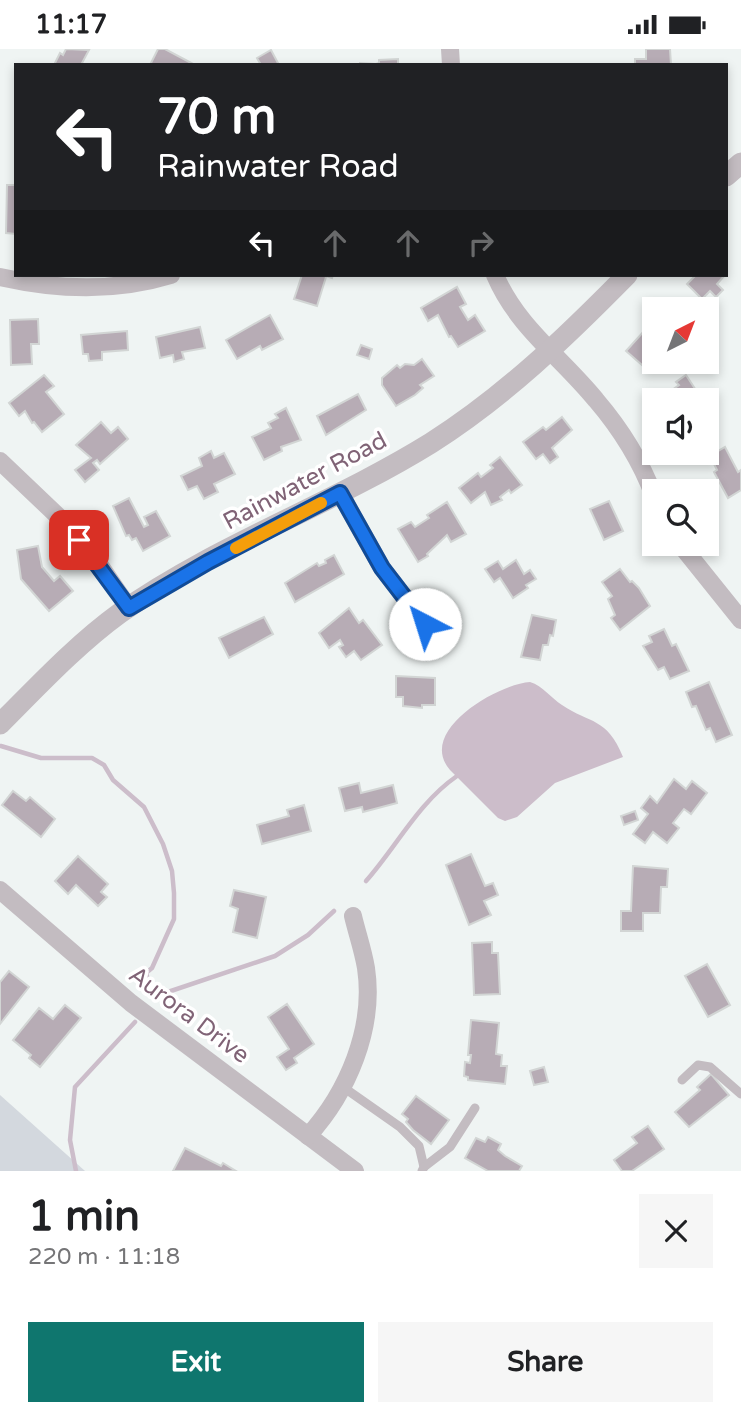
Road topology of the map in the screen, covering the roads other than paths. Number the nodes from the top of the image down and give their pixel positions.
1 (0, 277) edge
2 (160, 277) edge
3 (496, 277) edge
4 (625, 277) edge
5 (550, 353) junction
6 (0, 461) edge
7 (647, 479) edge
8 (340, 493) junction
9 (690, 556) edge
10 (129, 608) junction
11 (741, 620) edge
12 (425, 624) dead end
13 (0, 724) edge
14 (0, 890) edge
15 (353, 916) dead end
16 (682, 1080) dead end
17 (343, 1087) junction
18 (741, 1094) edge
19 (475, 1108) dead end
20 (308, 1136) junction
21 (423, 1169) edge
22 (355, 1171) edge

1 - 2 street
3 - 5 street
4 - 5 street, Rainwater Road
5 - 7 street
5 - 8 street, Rainwater Road
6 - 10 street
8 - 10 street, Rainwater Road
8 - 12 street
9 - 11 street
10 - 13 street, Rainwater Road
14 - 20 street, Aurora Drive
15 - 17 street
16 - 18 lane
17 - 20 street
17 - 21 lane
19 - 21 lane
20 - 22 street, Aurora Drive

